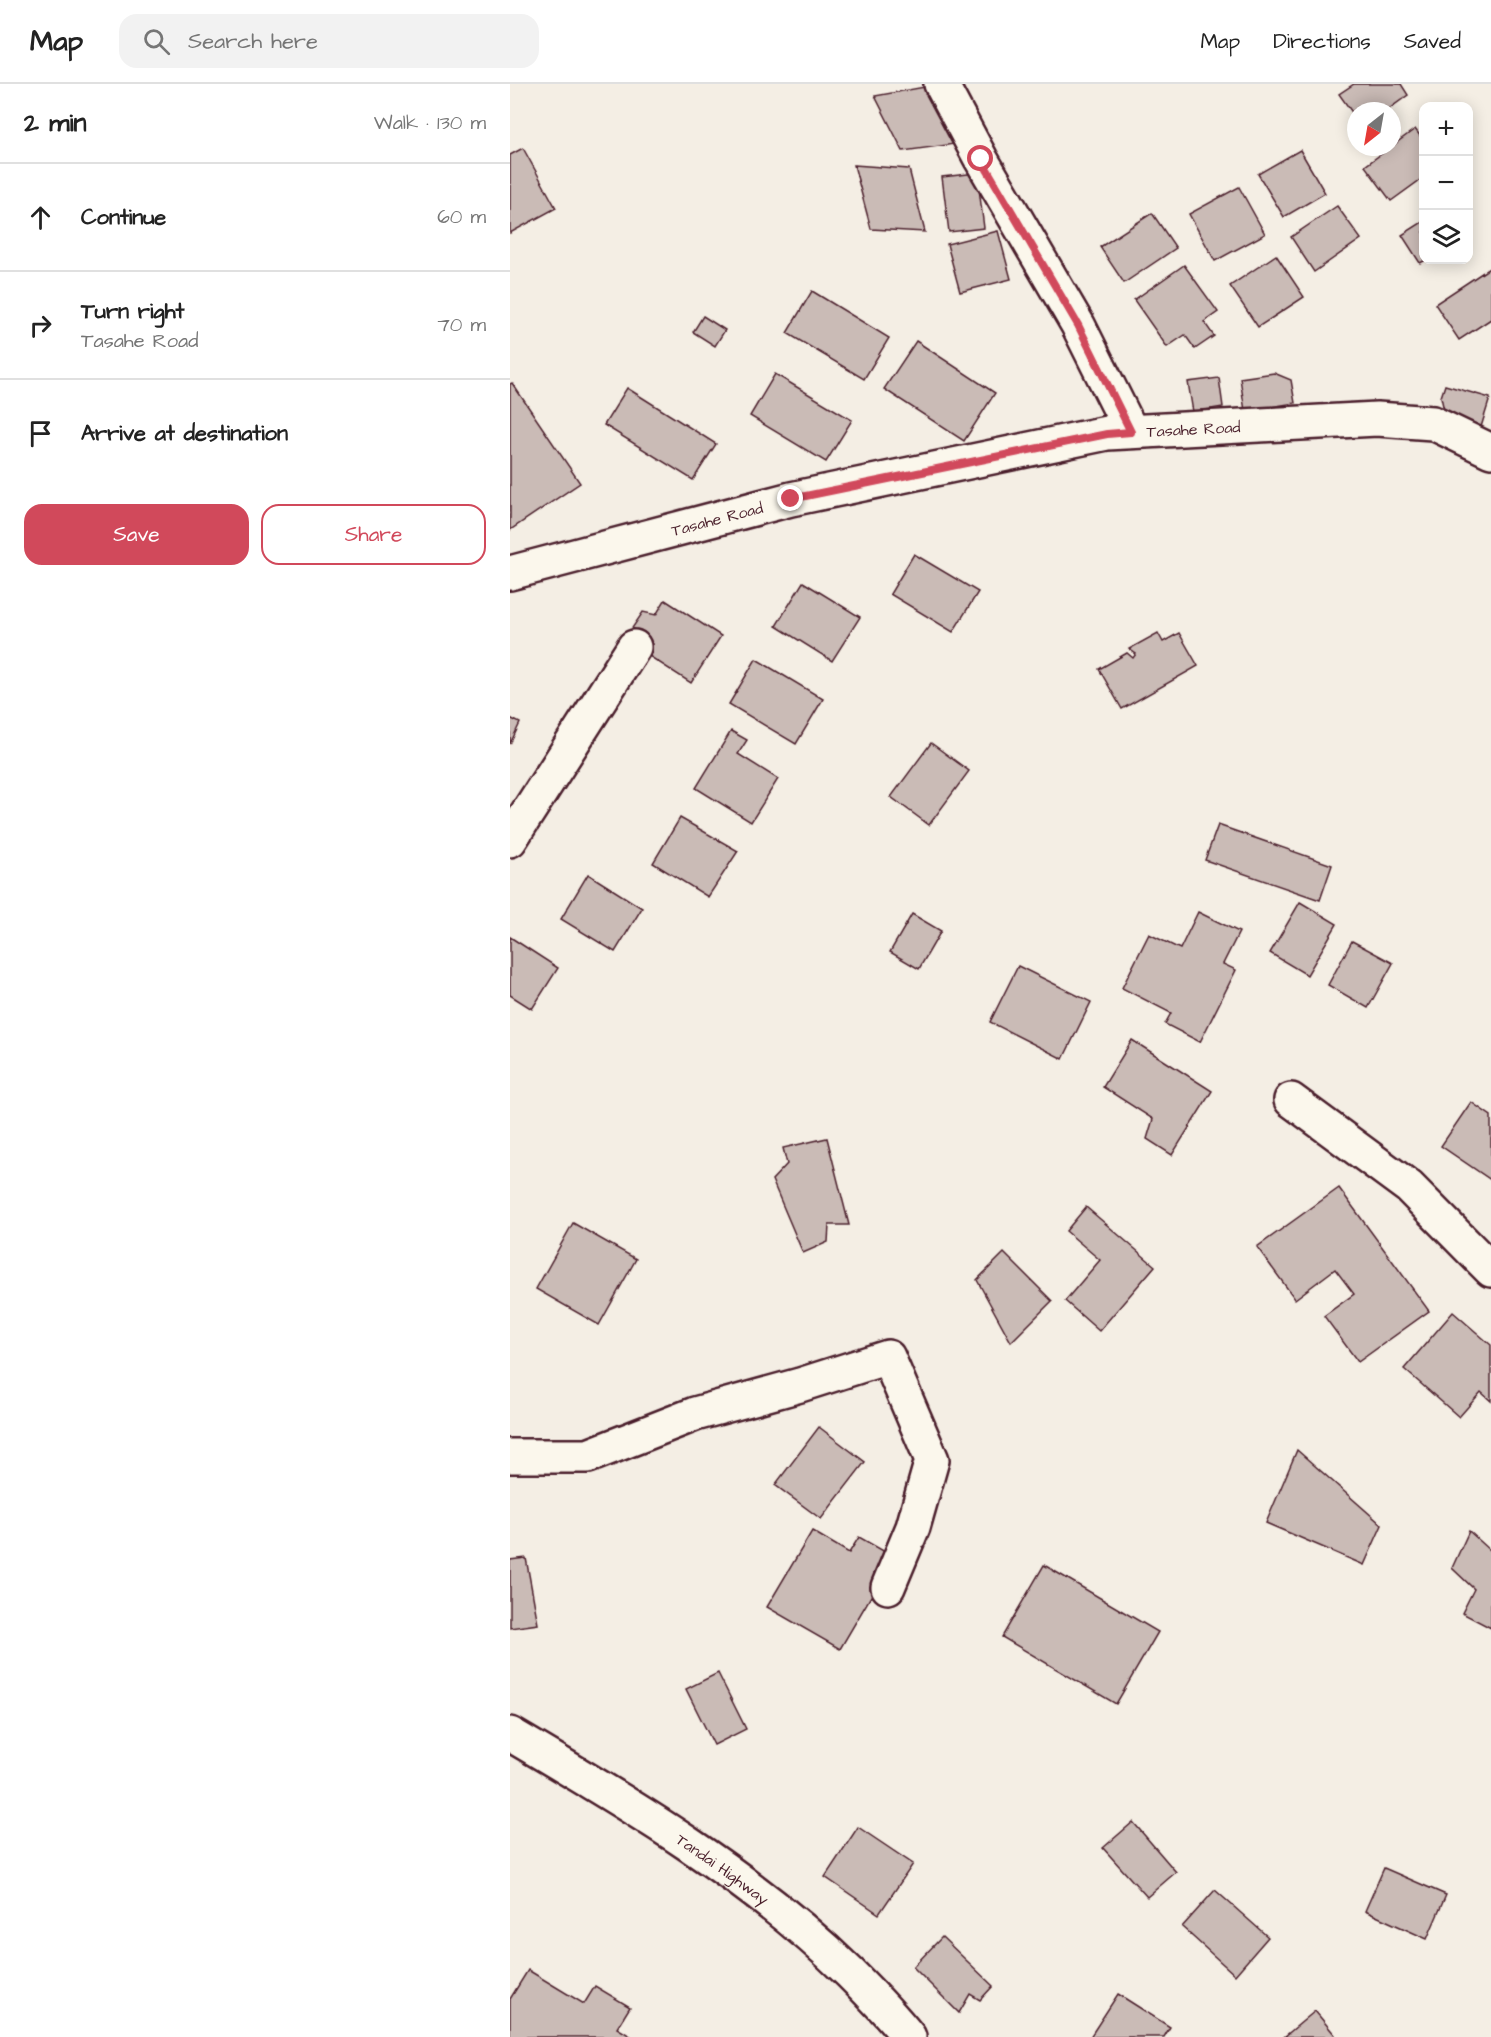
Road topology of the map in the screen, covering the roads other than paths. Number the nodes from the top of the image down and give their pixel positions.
1 (941, 84) edge
2 (1131, 432) junction
3 (1491, 451) edge
4 (510, 573) edge
5 (634, 646) dead end
6 (510, 840) edge
7 (1291, 1100) dead end
8 (1491, 1270) edge
9 (510, 1456) edge
10 (888, 1587) dead end
11 (510, 1734) edge
12 (909, 2037) edge

1 - 2 street
2 - 3 street, Tasahe Road
2 - 4 street, Tasahe Road
5 - 6 street
7 - 8 street
9 - 10 street
11 - 12 street, Tandai Highway

